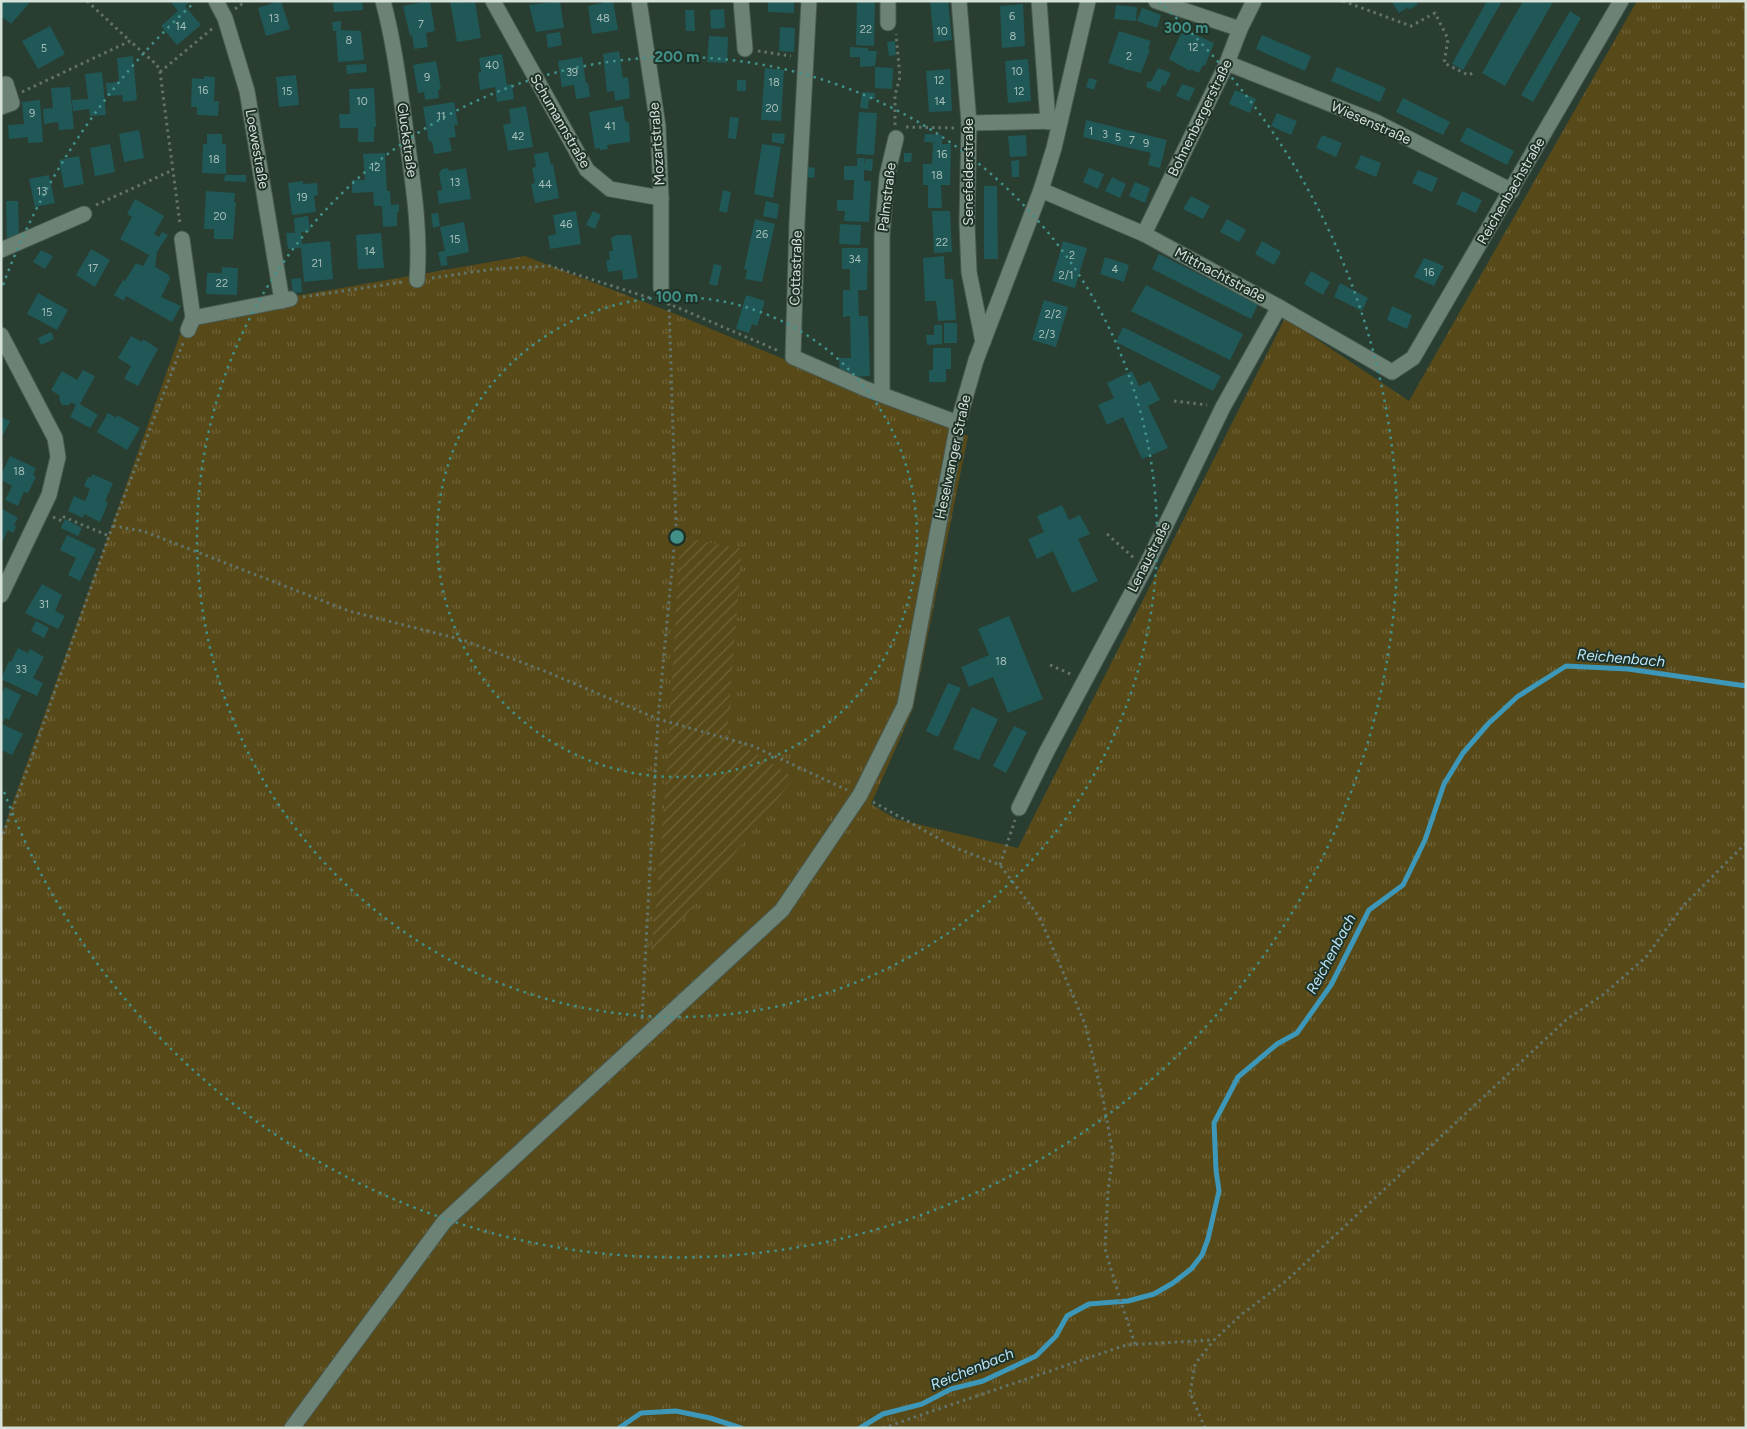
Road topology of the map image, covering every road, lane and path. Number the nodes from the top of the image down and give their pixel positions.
1 (87, 1) edge
2 (216, 1) edge
3 (383, 1) edge
4 (493, 1) edge
5 (639, 1) edge
6 (742, 1) edge
7 (809, 1) edge
8 (888, 1) edge
9 (958, 1) edge
10 (1039, 1) edge
11 (1088, 1) edge
12 (1156, 1) edge
13 (1254, 1) edge
14 (1343, 1) edge
15 (1622, 1) edge
16 (892, 27) joint
17 (1240, 29) junction
18 (200, 38) dead end
19 (130, 41) junction
20 (745, 49) joint
21 (806, 58) junction
22 (1227, 63) junction
23 (160, 72) junction
24 (1473, 73) dead end
25 (6, 96) edge
26 (1054, 122) junction
27 (969, 125) junction
28 (916, 127) dead end
29 (896, 138) joint
30 (173, 170) junction
31 (1041, 190) junction
32 (1512, 191) junction
33 (661, 198) junction
34 (84, 214) joint
35 (1144, 234) junction
36 (182, 239) joint
37 (1, 250) edge
38 (417, 280) junction
39 (657, 296) junction
40 (286, 300) junction
41 (669, 304) junction
42 (1279, 307) junction
43 (190, 324) junction
44 (1, 335) edge
45 (983, 342) junction
46 (793, 357) junction
47 (1392, 372) joint
48 (882, 394) junction
49 (1174, 401) dead end
50 (1223, 407) junction
51 (958, 423) junction
52 (41, 511) junction
53 (113, 526) junction
54 (1107, 534) dead end
55 (109, 536) junction
56 (1144, 568) junction
57 (1, 595) edge
58 (1050, 665) dead end
59 (1085, 681) junction
60 (658, 718) junction
61 (860, 795) junction
62 (1019, 808) joint
63 (1, 840) edge
64 (1746, 843) edge
65 (1000, 865) junction
66 (642, 1039) junction
67 (1214, 1340) junction
68 (1135, 1344) junction
69 (292, 1428) edge
70 (883, 1428) edge
71 (1205, 1428) edge

1 - 19 path
2 - 40 street, Loewestraße
3 - 38 street, Gluckstraße
4 - 33 street, Schumannstraße
5 - 33 street, Mozartstraße
6 - 20 street
7 - 21 street, Cottastraße
8 - 16 street
9 - 27 street, Senefelderstraße
10 - 26 street
11 - 26 street, Heselwanger Straße
12 - 17 street
13 - 17 street, Bohnenbergerstraße
14 - 24 path
15 - 32 street, Reichenbachstraße
16 - 29 path
17 - 22 street, Bohnenbergerstraße
18 - 23 path
19 - 23 path
19 - 25 path
20 - 21 path
21 - 46 street, Cottastraße
22 - 32 street, Wiesenstraße
22 - 35 street, Bohnenbergerstraße
23 - 30 path
26 - 27 street
26 - 31 street, Heselwanger Straße
27 - 28 path
27 - 45 street, Senefelderstraße
29 - 48 street, Palmstraße
30 - 34 path
30 - 36 path
31 - 35 street, Mittnachtstraße
31 - 45 street, Heselwanger Straße
32 - 47 street, Reichenbachstraße
33 - 39 street, Mozartstraße
34 - 37 street
35 - 42 street, Mittnachtstraße
36 - 43 street
38 - 39 path
38 - 40 path
39 - 41 path
40 - 43 street
41 - 46 path
41 - 60 path
42 - 47 street, Mittnachtstraße
42 - 50 street, Lenaustraße
43 - 53 path
44 - 52 street
45 - 51 street, Heselwanger Straße
46 - 48 street
48 - 51 street
49 - 50 path
50 - 56 street, Lenaustraße
51 - 61 street, Heselwanger Straße
52 - 55 path
52 - 57 street
53 - 55 path
53 - 60 path
54 - 56 path
55 - 63 path
56 - 59 street, Lenaustraße
58 - 59 path
59 - 62 street, Lenaustraße
60 - 61 path
60 - 66 path
61 - 65 path
61 - 66 street, Heselwanger Straße
62 - 65 path
64 - 67 path
65 - 68 path
66 - 69 street, Heselwanger Straße
67 - 68 path
67 - 71 path
68 - 70 path

